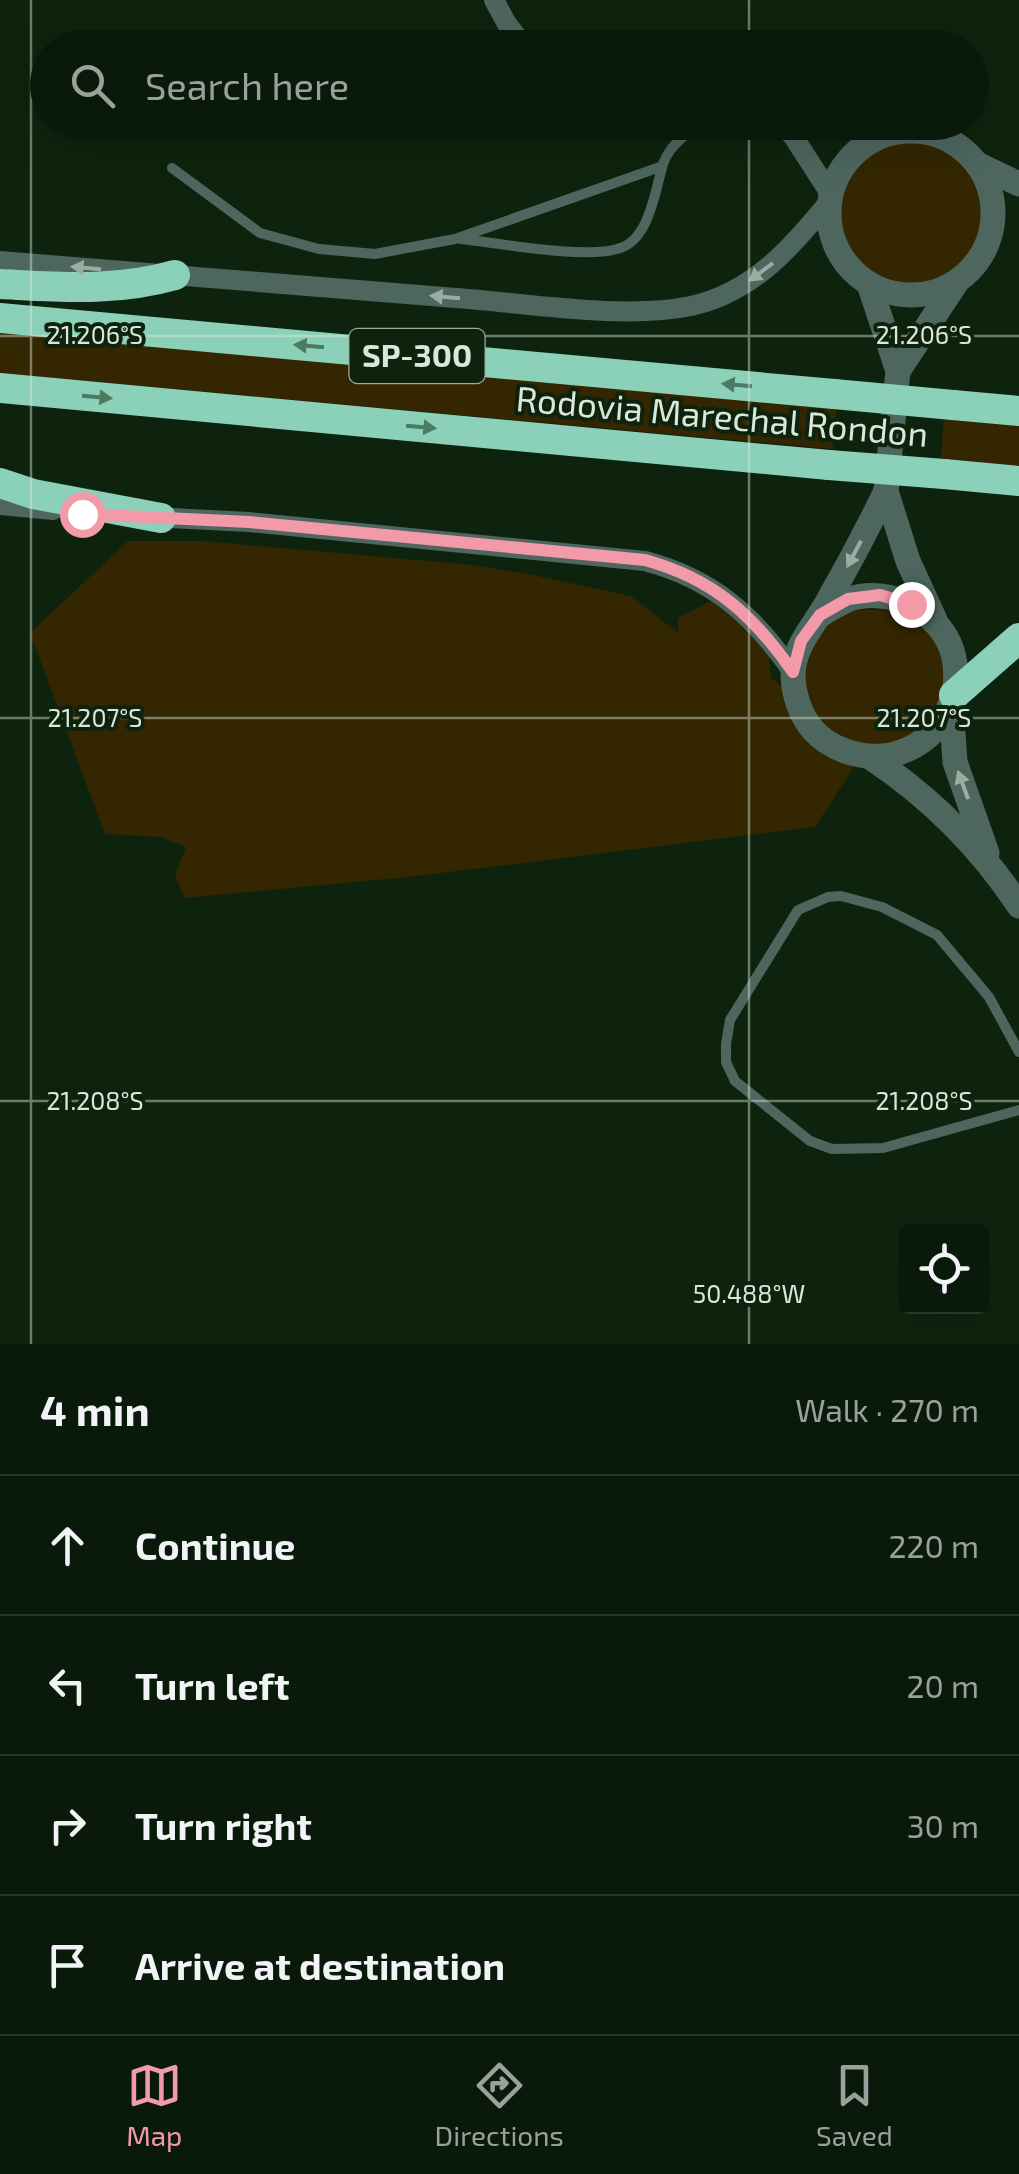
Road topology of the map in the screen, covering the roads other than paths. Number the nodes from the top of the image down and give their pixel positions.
1 (494, 0) edge
2 (512, 30) edge
3 (677, 140) edge
4 (795, 140) edge
5 (876, 140) edge
6 (946, 140) edge
7 (977, 164) junction
8 (660, 167) junction
9 (172, 168) dead end
10 (1019, 184) edge
11 (830, 199) junction
12 (455, 239) junction
13 (0, 260) edge
14 (175, 275) junction
15 (959, 279) junction
16 (0, 284) edge
17 (869, 284) junction
18 (0, 318) edge
19 (898, 371) junction
20 (0, 388) edge
21 (1019, 411) edge
22 (1019, 480) edge
23 (0, 483) edge
24 (886, 491) junction
25 (0, 504) edge
26 (161, 518) junction
27 (820, 615) junction
28 (937, 624) junction
29 (1019, 638) edge
30 (793, 672) junction
31 (952, 700) junction
32 (870, 757) junction
33 (990, 862) junction
34 (1019, 906) edge
35 (1019, 1052) edge
36 (1019, 1110) edge

1 - 2 street
3 - 8 lane
4 - 11 street
5 - 11 street
6 - 7 street
7 - 10 street
7 - 15 street
8 - 12 lane
8 - 12 lane
9 - 12 lane
11 -> 14 street
11 - 17 street
14 -> 13 street
14 - 16 highway
15 - 17 street
15 - 19 street
17 - 19 street
21 -> 18 highway, Rodovia Marechal Rondon / SP-300, bridge
19 - 24 street
20 -> 22 highway, Rodovia Marechal Rondon / SP-300, bridge
23 - 26 highway
24 -> 27 street
24 - 28 street
25 - 26 street
26 - 30 street
27 - 28 street
27 - 30 street
28 - 31 street
29 - 31 highway
30 - 32 street
31 - 32 street
33 -> 31 street
32 - 33 street
33 - 34 street
35 - 36 lane

